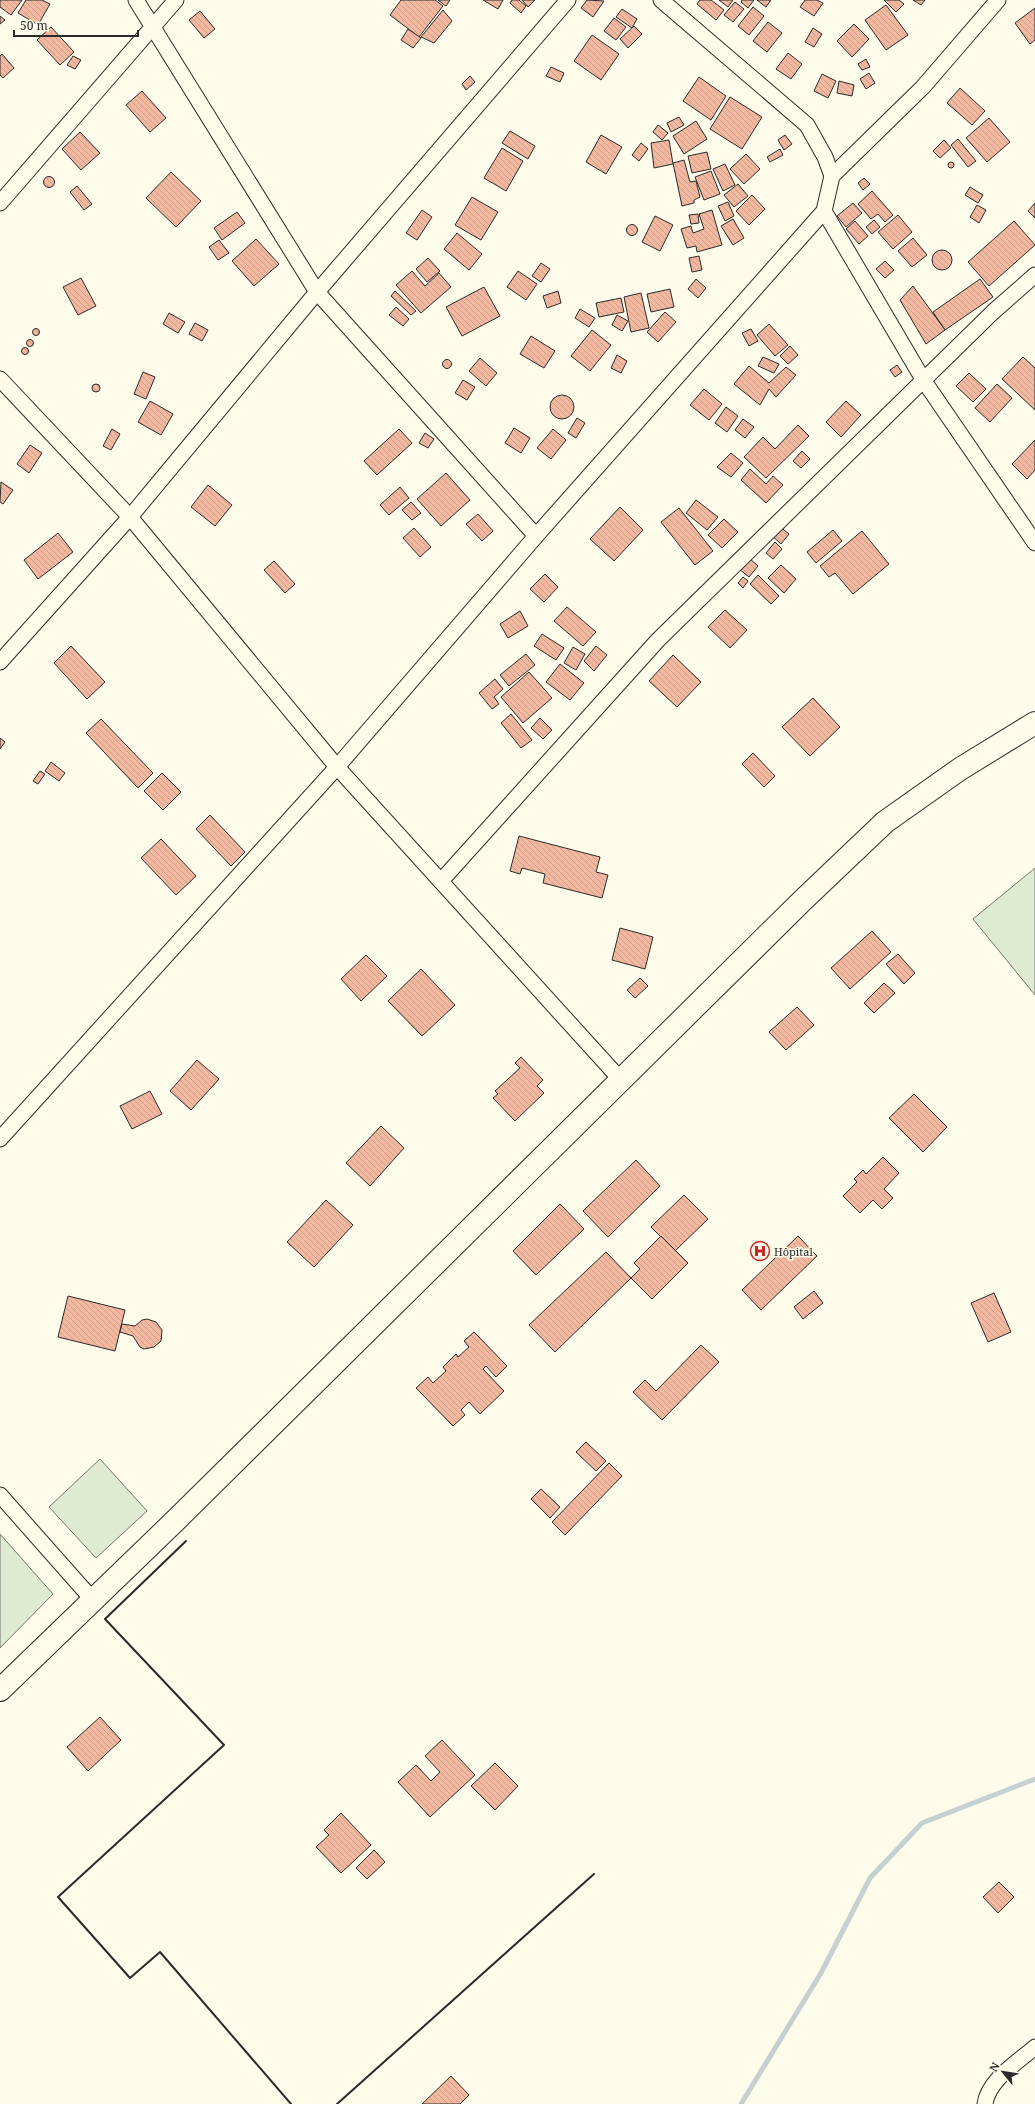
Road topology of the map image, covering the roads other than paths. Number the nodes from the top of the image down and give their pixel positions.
1 (136, 0) edge
2 (176, 0) edge
3 (568, 0) edge
4 (660, 0) edge
5 (998, 0) edge
6 (153, 25) junction
7 (832, 176) junction
8 (0, 203) edge
9 (824, 211) junction
10 (1035, 275) edge
11 (317, 292) junction
12 (0, 378) edge
13 (924, 380) junction
14 (130, 517) junction
15 (536, 536) junction
16 (1035, 543) edge
17 (0, 662) edge
18 (1035, 723) edge
19 (337, 766) junction
20 (441, 881) junction
21 (621, 1080) junction
22 (0, 1139) edge
23 (0, 1495) edge
24 (92, 1599) junction
25 (0, 1690) edge
26 (1035, 2048) edge
27 (986, 2104) edge

1 - 6 street
2 - 6 street
3 - 11 street
4 - 7 street
5 - 7 street
6 - 8 street
6 - 11 street
7 - 9 street
9 - 13 street
9 - 15 street
10 - 13 street
11 - 14 street
11 - 15 street
12 - 14 street
13 - 16 street
13 - 20 street
14 - 17 street
14 - 19 street
15 - 19 street
18 - 21 main road
19 - 20 street
19 - 22 street
20 - 21 street
21 - 24 main road
23 - 24 street
24 - 25 main road
26 - 27 street

